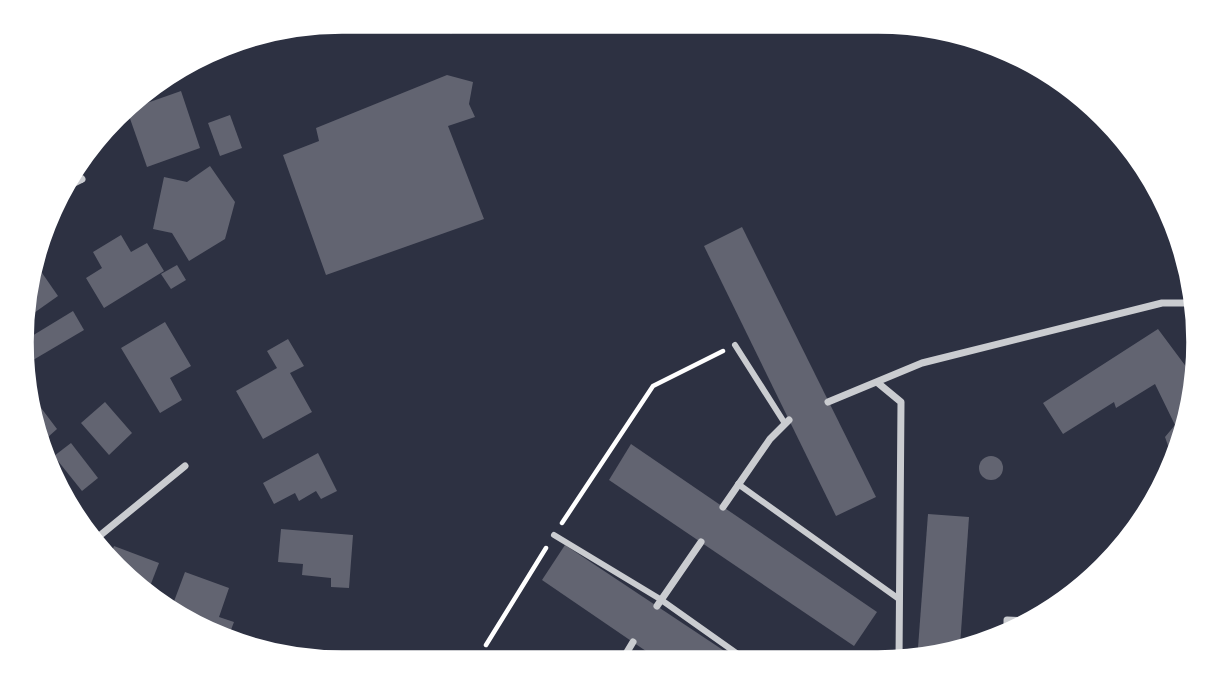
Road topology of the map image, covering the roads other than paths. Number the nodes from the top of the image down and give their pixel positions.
1 (82, 179) dead end
2 (75, 182) edge
3 (1185, 303) edge
4 (735, 345) road end
5 (878, 383) junction
6 (828, 402) dead end
7 (786, 421) joint
8 (185, 466) dead end
9 (738, 484) junction
10 (723, 507) dead end
11 (100, 535) edge
12 (554, 536) road end
13 (701, 542) dead end
14 (899, 599) junction
15 (659, 603) junction
16 (633, 642) dead end
17 (900, 651) edge
18 (627, 652) edge
19 (734, 652) edge

1 - 2 street
3 - 5 street
4 - 7 street
5 - 6 street
5 - 14 street
7 - 9 street
8 - 11 street
9 - 10 street
9 - 14 street
12 - 15 street
13 - 15 street
14 - 17 street
15 - 19 street
16 - 18 street

